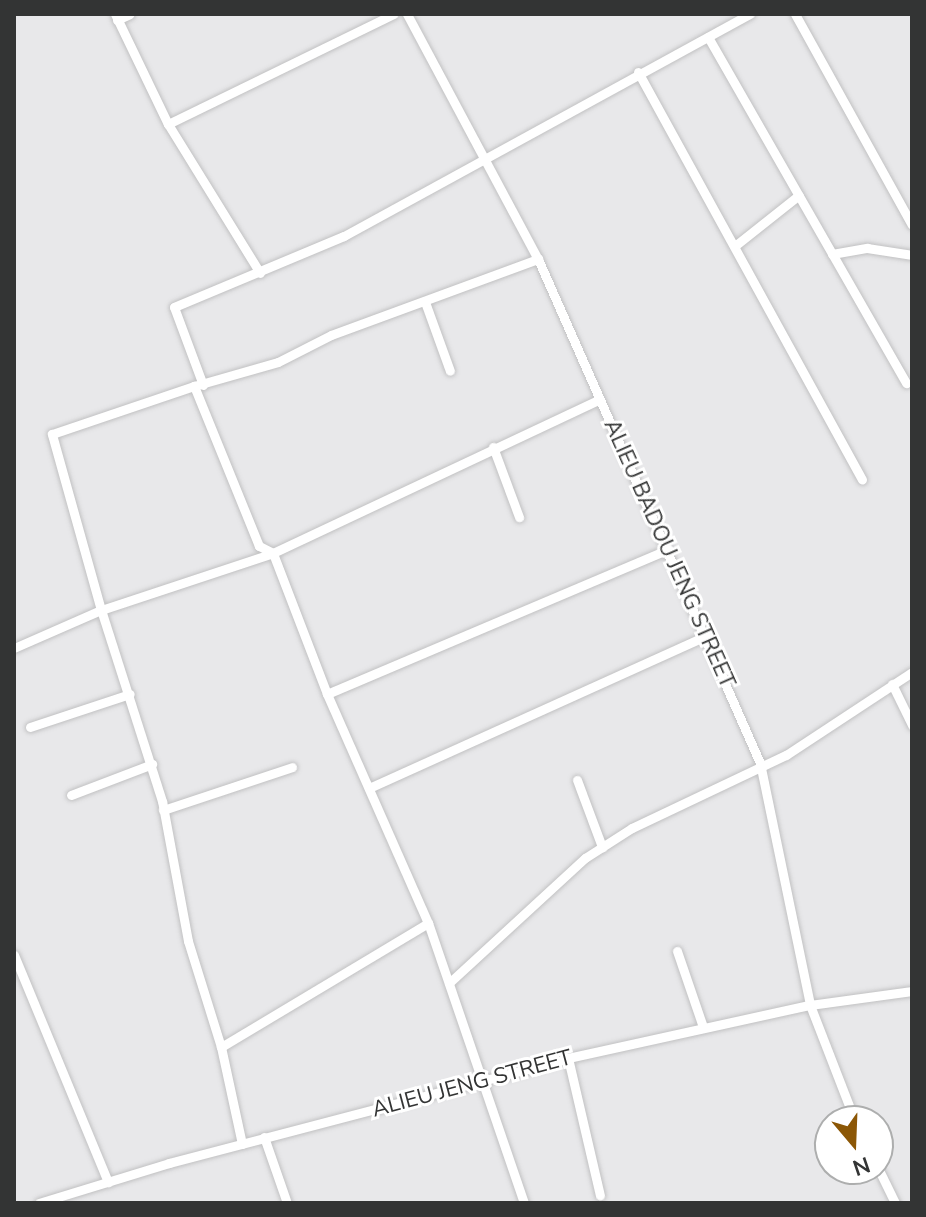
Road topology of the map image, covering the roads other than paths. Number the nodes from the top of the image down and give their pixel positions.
1 (130, 14) edge
2 (394, 14) edge
3 (407, 14) edge
4 (750, 14) edge
5 (795, 14) edge
6 (116, 17) edge
7 (708, 37) junction
8 (638, 72) junction
9 (168, 124) junction
10 (485, 157) junction
11 (799, 195) junction
12 (912, 225) edge
13 (736, 245) junction
14 (832, 254) junction
15 (912, 255) edge
16 (538, 259) junction
17 (260, 273) junction
18 (425, 302) junction
19 (450, 371) dead end
20 (906, 383) dead end
21 (198, 385) junction
22 (600, 399) junction
23 (493, 447) junction
24 (862, 479) dead end
25 (519, 517) dead end
26 (668, 549) junction
27 (273, 553) junction
28 (101, 610) junction
29 (706, 636) junction
30 (14, 648) edge
31 (912, 672) edge
32 (892, 684) junction
33 (130, 694) junction
34 (327, 694) junction
35 (912, 725) edge
36 (30, 727) dead end
37 (760, 763) junction
38 (152, 764) junction
39 (292, 767) dead end
40 (577, 780) dead end
41 (369, 788) junction
42 (71, 795) dead end
43 (163, 810) junction
44 (602, 847) junction
45 (428, 923) junction
46 (677, 951) dead end
47 (14, 955) edge
48 (449, 983) junction
49 (912, 991) edge
50 (810, 1005) junction
51 (703, 1027) junction
52 (221, 1047) junction
53 (568, 1058) junction
54 (482, 1079) junction
55 (849, 1105) edge
56 (264, 1137) junction
57 (242, 1144) junction
58 (108, 1182) junction
59 (886, 1185) edge
60 (600, 1195) dead end
61 (74, 1198) edge
62 (39, 1203) edge
63 (287, 1203) edge
64 (524, 1203) edge
65 (895, 1203) edge

1 - 6 street
2 - 9 street
3 - 10 street, ALIEU BADOU JENG STREET
4 - 7 street
5 - 12 street
6 - 9 street
7 - 8 street
7 - 11 street
8 - 10 street
8 - 13 street
9 - 17 street
10 - 16 street, ALIEU BADOU JENG STREET
10 - 17 street
11 - 13 street
11 - 14 street
13 - 24 street
14 - 15 street
14 - 20 street
16 - 18 street
16 - 22 street, ALIEU BADOU JENG STREET
17 - 21 street
18 - 19 street
18 - 21 street
21 - 27 street
21 - 28 street
22 - 23 street
22 - 26 street, ALIEU BADOU JENG STREET
23 - 25 street
23 - 27 street
26 - 29 street, ALIEU BADOU JENG STREET
26 - 34 street
27 - 28 street
27 - 34 street
28 - 30 street
28 - 33 street
29 - 37 street, ALIEU BADOU JENG STREET
29 - 41 street
31 - 32 street
32 - 35 street
32 - 37 street
33 - 36 street
33 - 38 street
34 - 41 street
37 - 44 street
37 - 50 street, ALIEU BADOU JENG STREET
38 - 42 street
38 - 43 street
39 - 43 street
40 - 44 street
41 - 45 street
43 - 52 street
44 - 48 street
45 - 48 street
45 - 52 street
46 - 51 street
47 - 58 street
48 - 54 street
49 - 50 street, ALIEU JENG STREET
50 - 51 street, ALIEU JENG STREET
50 - 55 street, ALIEU BADOU JENG STREET
51 - 53 street, ALIEU JENG STREET
52 - 57 street
53 - 54 street, ALIEU JENG STREET
53 - 60 street
54 - 56 street, ALIEU JENG STREET
54 - 64 street
56 - 57 street, ALIEU JENG STREET
56 - 63 street
57 - 58 street, ALIEU JENG STREET
58 - 61 street, ALIEU JENG STREET
59 - 65 street
61 - 62 street, ALIEU JENG STREET

